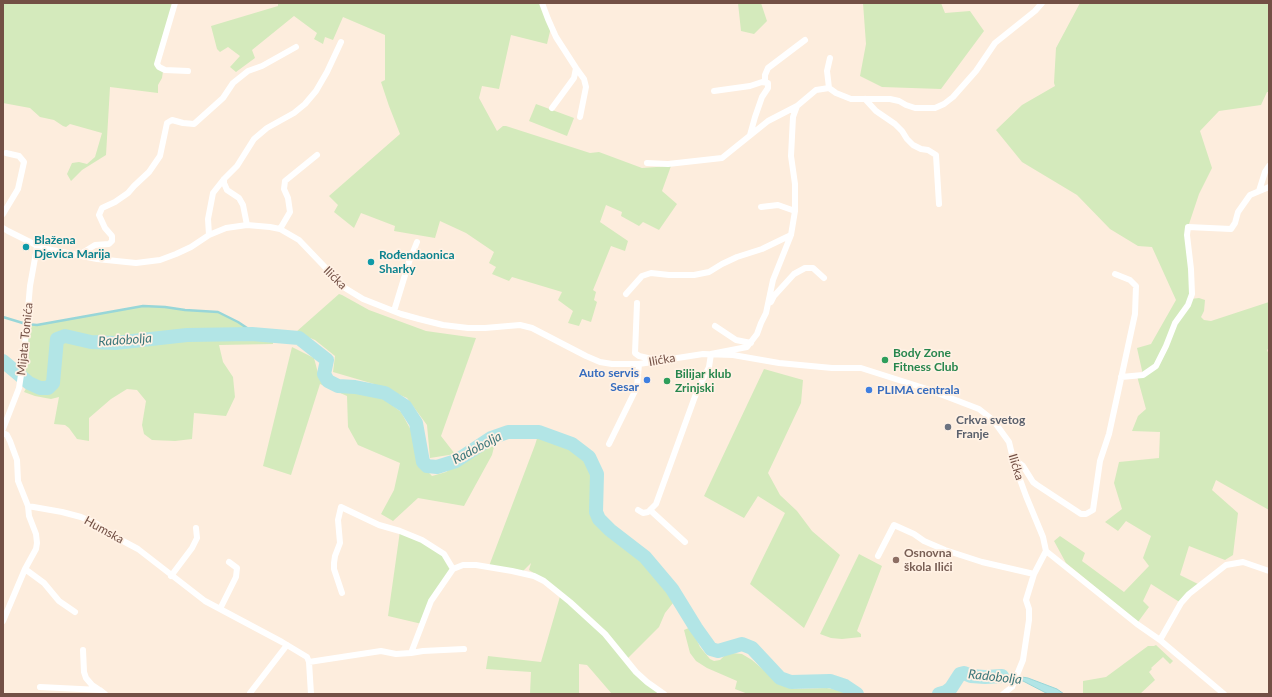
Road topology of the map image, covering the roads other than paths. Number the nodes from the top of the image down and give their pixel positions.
1 (175, 3) edge
2 (542, 3) edge
3 (1042, 3) edge
4 (805, 40) dead end
5 (340, 42) dead end
6 (296, 47) dead end
7 (830, 58) dead end
8 (576, 68) junction
9 (188, 71) dead end
10 (765, 82) junction
11 (829, 88) junction
12 (714, 91) dead end
13 (865, 98) junction
14 (797, 106) junction
15 (552, 108) dead end
16 (580, 117) dead end
17 (750, 135) junction
18 (6, 153) dead end
19 (317, 156) dead end
20 (648, 163) dead end
21 (1269, 166) edge
22 (224, 179) junction
23 (1269, 187) edge
24 (1259, 191) junction
25 (939, 204) dead end
26 (761, 207) dead end
27 (795, 211) junction
28 (3, 214) edge
29 (247, 225) junction
30 (3, 228) edge
31 (280, 229) junction
32 (209, 235) junction
33 (791, 235) junction
34 (418, 242) dead end
35 (37, 247) junction
36 (79, 255) junction
37 (1115, 274) dead end
38 (824, 278) dead end
39 (626, 294) dead end
40 (637, 303) dead end
41 (394, 311) junction
42 (766, 313) junction
43 (715, 326) dead end
44 (751, 343) junction
45 (712, 354) junction
46 (657, 361) junction
47 (639, 364) junction
48 (1121, 377) junction
49 (3, 428) edge
50 (3, 434) edge
51 (609, 444) dead end
52 (1014, 463) junction
53 (28, 506) junction
54 (638, 510) dead end
55 (650, 510) junction
56 (196, 528) dead end
57 (685, 542) dead end
58 (1046, 551) junction
59 (878, 556) dead end
60 (228, 562) dead end
61 (452, 568) junction
62 (25, 569) junction
63 (1269, 571) edge
64 (1034, 574) junction
65 (171, 576) junction
66 (342, 593) dead end
67 (220, 609) junction
68 (75, 612) dead end
69 (3, 621) edge
70 (1160, 640) junction
71 (287, 645) junction
72 (464, 649) dead end
73 (83, 650) dead end
74 (411, 653) junction
75 (309, 662) junction
76 (40, 687) dead end
77 (100, 690) junction
78 (250, 693) edge
79 (105, 694) edge
80 (311, 694) edge
81 (664, 694) edge
82 (1003, 694) edge
83 (1224, 694) edge

1 - 9 street
2 - 8 street
3 - 13 street
4 - 10 street
5 - 22 street
6 - 36 street
7 - 11 street
8 - 15 street
8 - 16 street
10 - 12 street
10 - 17 street
11 - 13 street
11 - 14 street
13 - 25 street
14 - 17 street
14 - 27 street
17 - 20 street
18 - 28 street
19 - 31 street
21 - 24 street
22 - 29 street
22 - 32 street
23 - 24 street
24 - 48 street
26 - 27 street
27 - 33 street
29 - 31 street, Ilićka
29 - 32 street, Ilićka
30 - 35 street, Ilićka
31 - 41 street, Ilićka
32 - 36 street, Ilićka
33 - 39 street
33 - 42 street
34 - 41 street
35 - 36 street, Ilićka
35 - 49 street, Mijata Tomića
37 - 48 street
38 - 42 street
40 - 46 street
41 - 47 street, Ilićka
42 - 44 street
43 - 44 street
44 - 45 street
45 - 46 street, Ilićka
45 - 52 street, Ilićka
45 - 55 street
46 - 47 street, Ilićka
47 - 51 street
48 - 52 street
50 - 53 street
52 - 58 street, Ilićka
53 - 62 street
53 - 65 street, Humska
54 - 55 street
55 - 57 street
56 - 65 street
58 - 64 street
58 - 70 street
59 - 64 street
60 - 67 street
61 - 66 street
61 - 74 street
61 - 81 street
62 - 68 street
62 - 69 street
63 - 70 street
64 - 82 street
65 - 67 street, Humska
67 - 71 street, Humska
70 - 83 street
71 - 75 street, Humska
71 - 78 street
72 - 74 street
73 - 77 street
74 - 75 street
75 - 80 street
76 - 77 street
77 - 79 street

